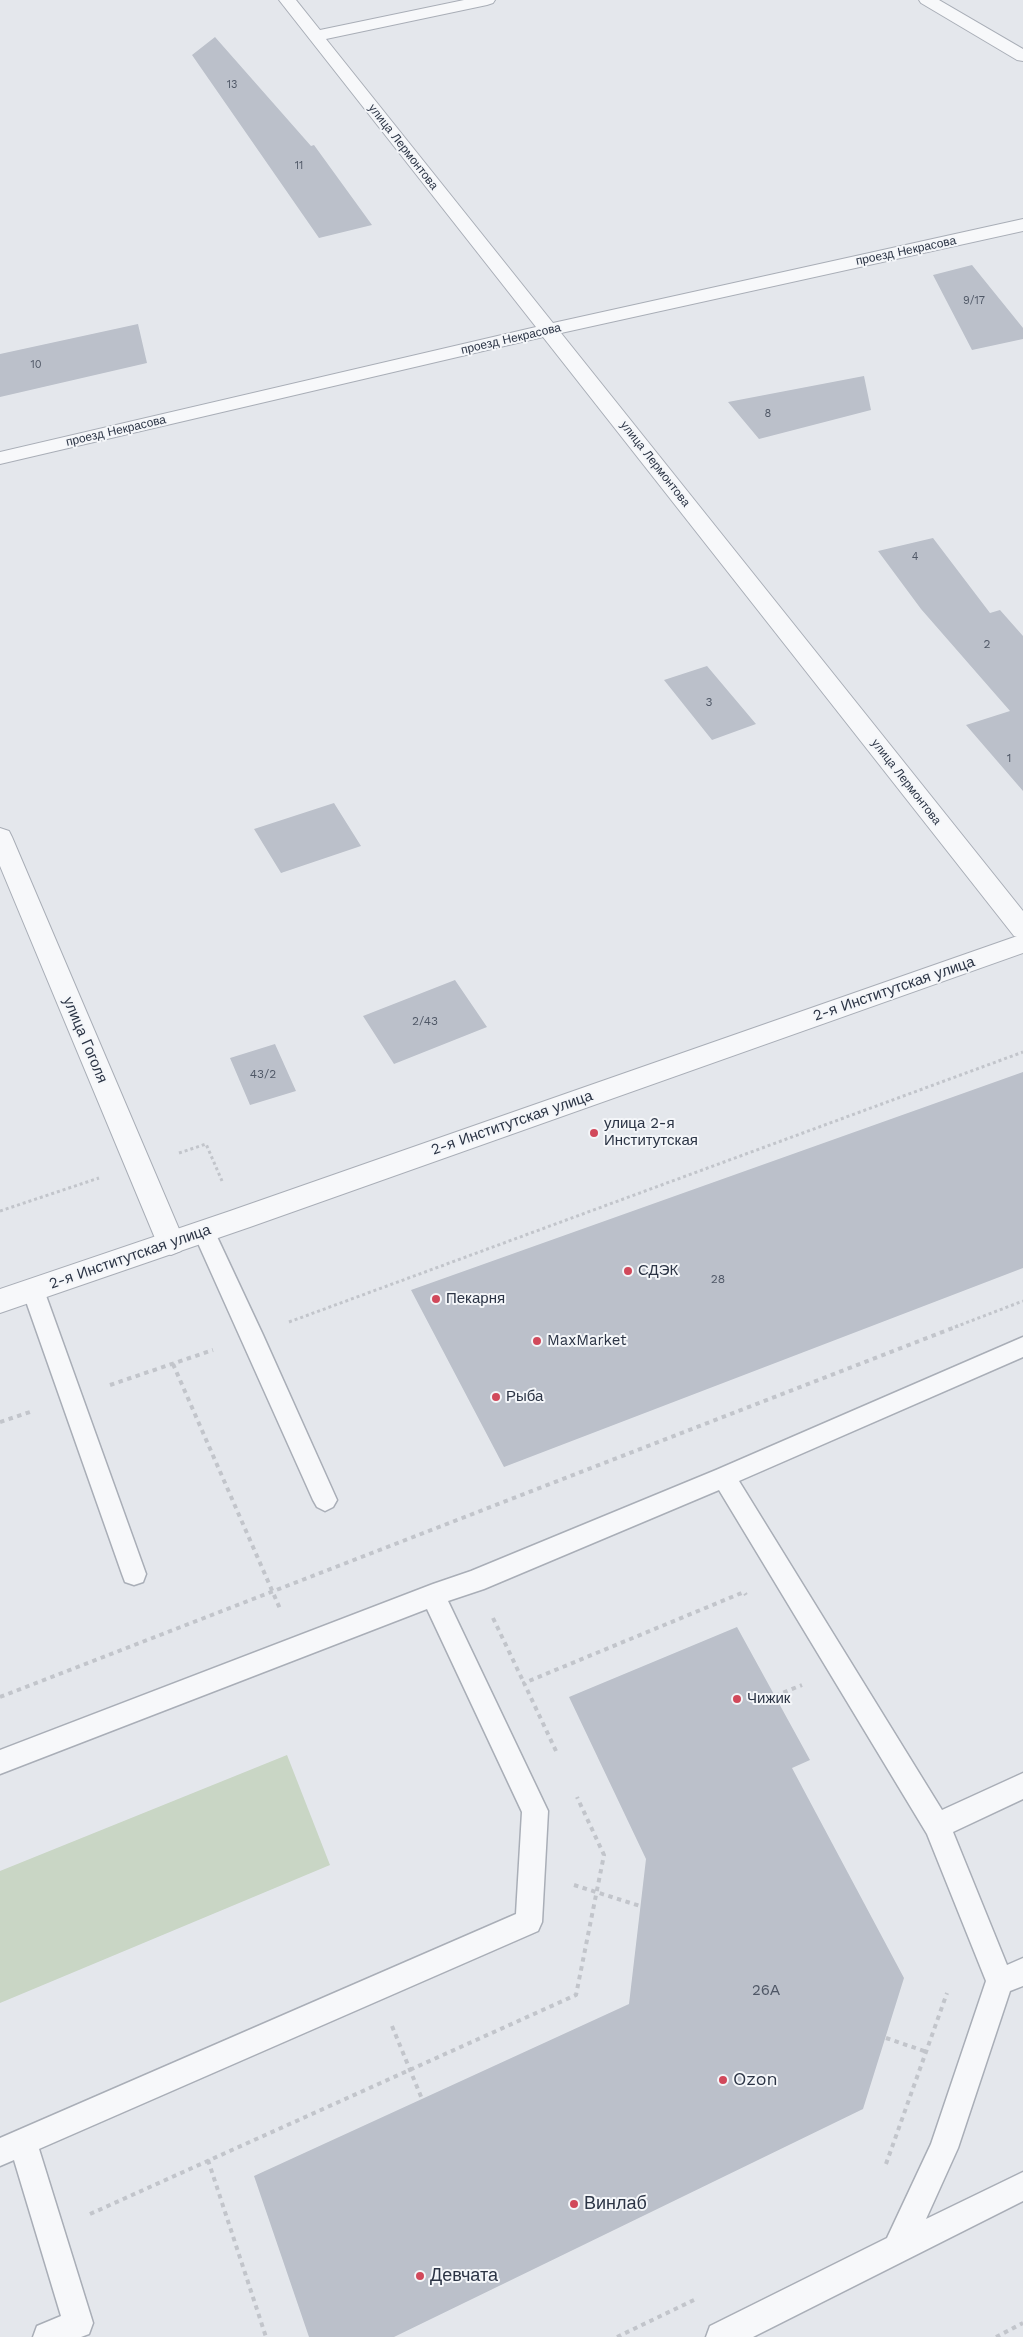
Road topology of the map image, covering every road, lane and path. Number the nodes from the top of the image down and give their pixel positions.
1 (286, 0) edge
2 (488, 0) edge
3 (928, 0) edge
4 (315, 36) junction
5 (1023, 56) edge
6 (1023, 225) edge
7 (548, 330) junction
8 (0, 458) edge
9 (0, 837) edge
10 (1023, 928) edge
11 (1023, 943) edge
12 (1023, 1052) edge
13 (204, 1232) junction
14 (171, 1243) junction
15 (33, 1290) junction
16 (0, 1301) edge
17 (1023, 1302) edge
18 (252, 1335) junction
19 (1023, 1347) edge
20 (173, 1364) junction
21 (72, 1398) junction
22 (0, 1422) edge
23 (724, 1477) junction
24 (324, 1500) dead end
25 (134, 1574) dead end
26 (475, 1581) junction
27 (273, 1592) junction
28 (433, 1595) junction
29 (749, 1601) dead end
30 (296, 1647) junction
31 (795, 1677) dead end
32 (524, 1683) junction
33 (806, 1694) dead end
34 (0, 1697) edge
35 (560, 1760) dead end
36 (0, 1762) edge
37 (1023, 1786) edge
38 (576, 1795) dead end
39 (937, 1826) junction
40 (532, 1874) junction
41 (597, 1891) junction
42 (640, 1906) dead end
43 (1012, 1976) edge
44 (951, 1984) dead end
45 (376, 1989) junction
46 (411, 2070) junction
47 (422, 2099) dead end
48 (11, 2147) edge
49 (208, 2160) junction
50 (883, 2172) dead end
51 (1023, 2186) edge
52 (51, 2232) junction
53 (898, 2248) junction
54 (697, 2299) dead end
55 (1023, 2323) edge
56 (48, 2337) edge
57 (266, 2337) edge
58 (617, 2337) edge
59 (721, 2337) edge
60 (996, 2337) edge

1 - 4 street, улица Лермонтова
2 - 4 street
3 - 5 street
4 - 7 street, улица Лермонтова
6 - 7 street, проезд Некрасова
7 - 8 street, проезд Некрасова
7 - 10 street, улица Лермонтова
9 - 14 street, улица Гоголя
11 - 13 street, 2-я Институтская улица
12 - 18 path
13 - 14 street, 2-я Институтская улица
13 - 18 lane
14 - 15 street, 2-я Институтская улица
15 - 16 street, 2-я Институтская улица
15 - 21 lane
17 - 27 path
18 - 20 path
18 - 24 lane
19 - 23 lane
20 - 21 path
20 - 27 path
21 - 22 path
21 - 25 lane
23 - 26 lane
23 - 39 lane
26 - 28 lane
26 - 32 path
27 - 30 path
27 - 34 path
28 - 30 lane
28 - 40 lane
29 - 32 path
30 - 36 lane
31 - 33 path
32 - 35 path
37 - 39 lane
38 - 41 path
39 - 43 lane
40 - 41 path
40 - 45 lane
41 - 42 path
41 - 46 path
43 - 53 lane
44 - 50 path
45 - 46 path
45 - 48 lane
46 - 47 path
46 - 49 path
48 - 52 lane
49 - 52 path
49 - 57 path
51 - 53 lane
52 - 56 lane
53 - 59 lane
54 - 58 path
55 - 60 path

